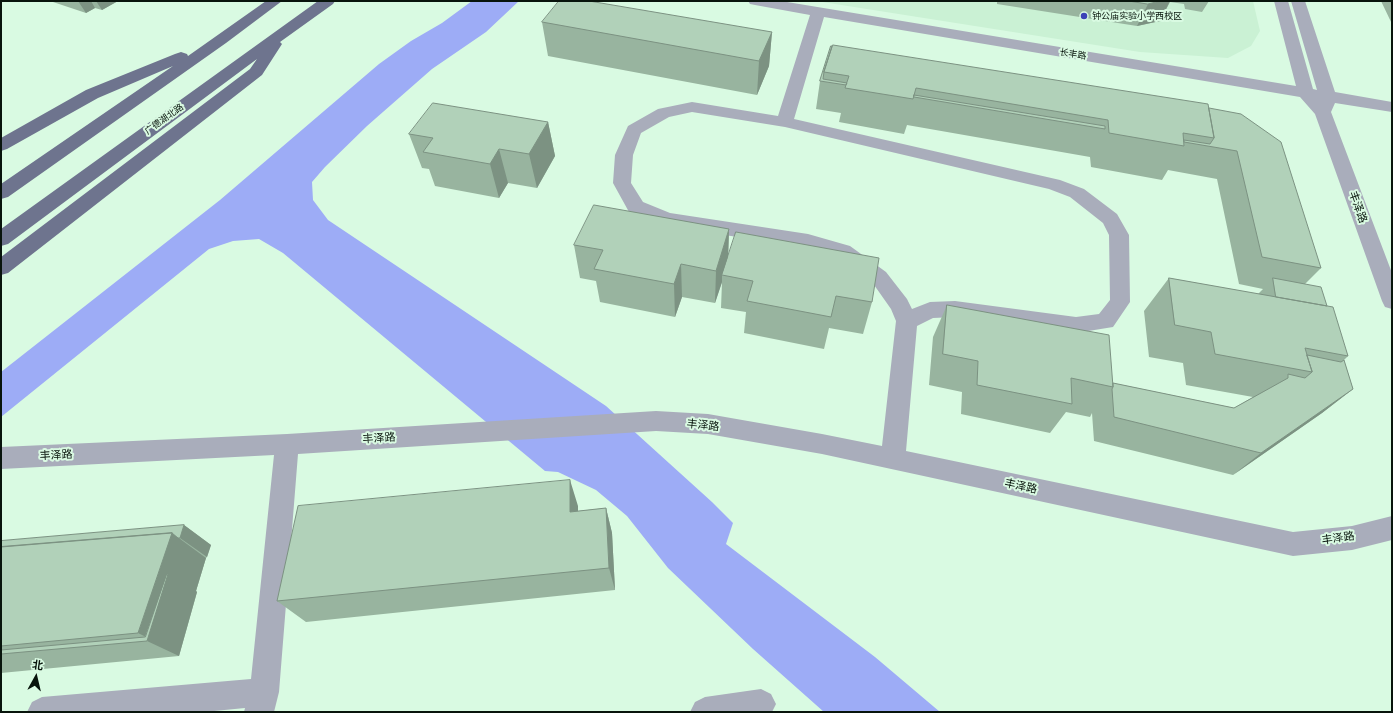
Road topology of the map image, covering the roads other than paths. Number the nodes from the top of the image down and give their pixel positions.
1 (275, 1) edge
2 (328, 1) edge
3 (755, 1) edge
4 (1281, 1) edge
5 (1298, 1) edge
6 (818, 12) junction
7 (279, 35) junction
8 (221, 40) junction
9 (1306, 93) junction
10 (1326, 105) junction
11 (1392, 107) edge
12 (785, 122) junction
13 (1, 145) edge
14 (1, 193) edge
15 (1, 239) edge
16 (1, 268) edge
17 (1392, 301) edge
18 (906, 321) junction
19 (287, 444) junction
20 (1, 458) edge
21 (893, 460) junction
22 (1392, 528) edge
23 (262, 702) edge
24 (761, 704) dead end
25 (42, 712) edge
26 (705, 712) edge

1 - 8 main road
2 - 7 main road, 广德湖北路
3 - 6 street, 长丰路
4 - 9 street, 丰泽路
5 - 10 street, 丰泽路
6 - 9 street, 长丰路
6 - 12 street
7 - 15 main road, 广德湖北路
7 - 16 main road
8 - 13 main road
8 - 14 main road
9 - 10 street, 丰泽路
10 - 11 street
10 - 17 street, 丰泽路
12 - 18 street
12 - 18 street
18 - 21 street
19 - 20 street, 丰泽路
19 - 21 street, 丰泽路
19 - 23 street
21 - 22 street, 丰泽路
23 - 25 street
24 - 26 street

